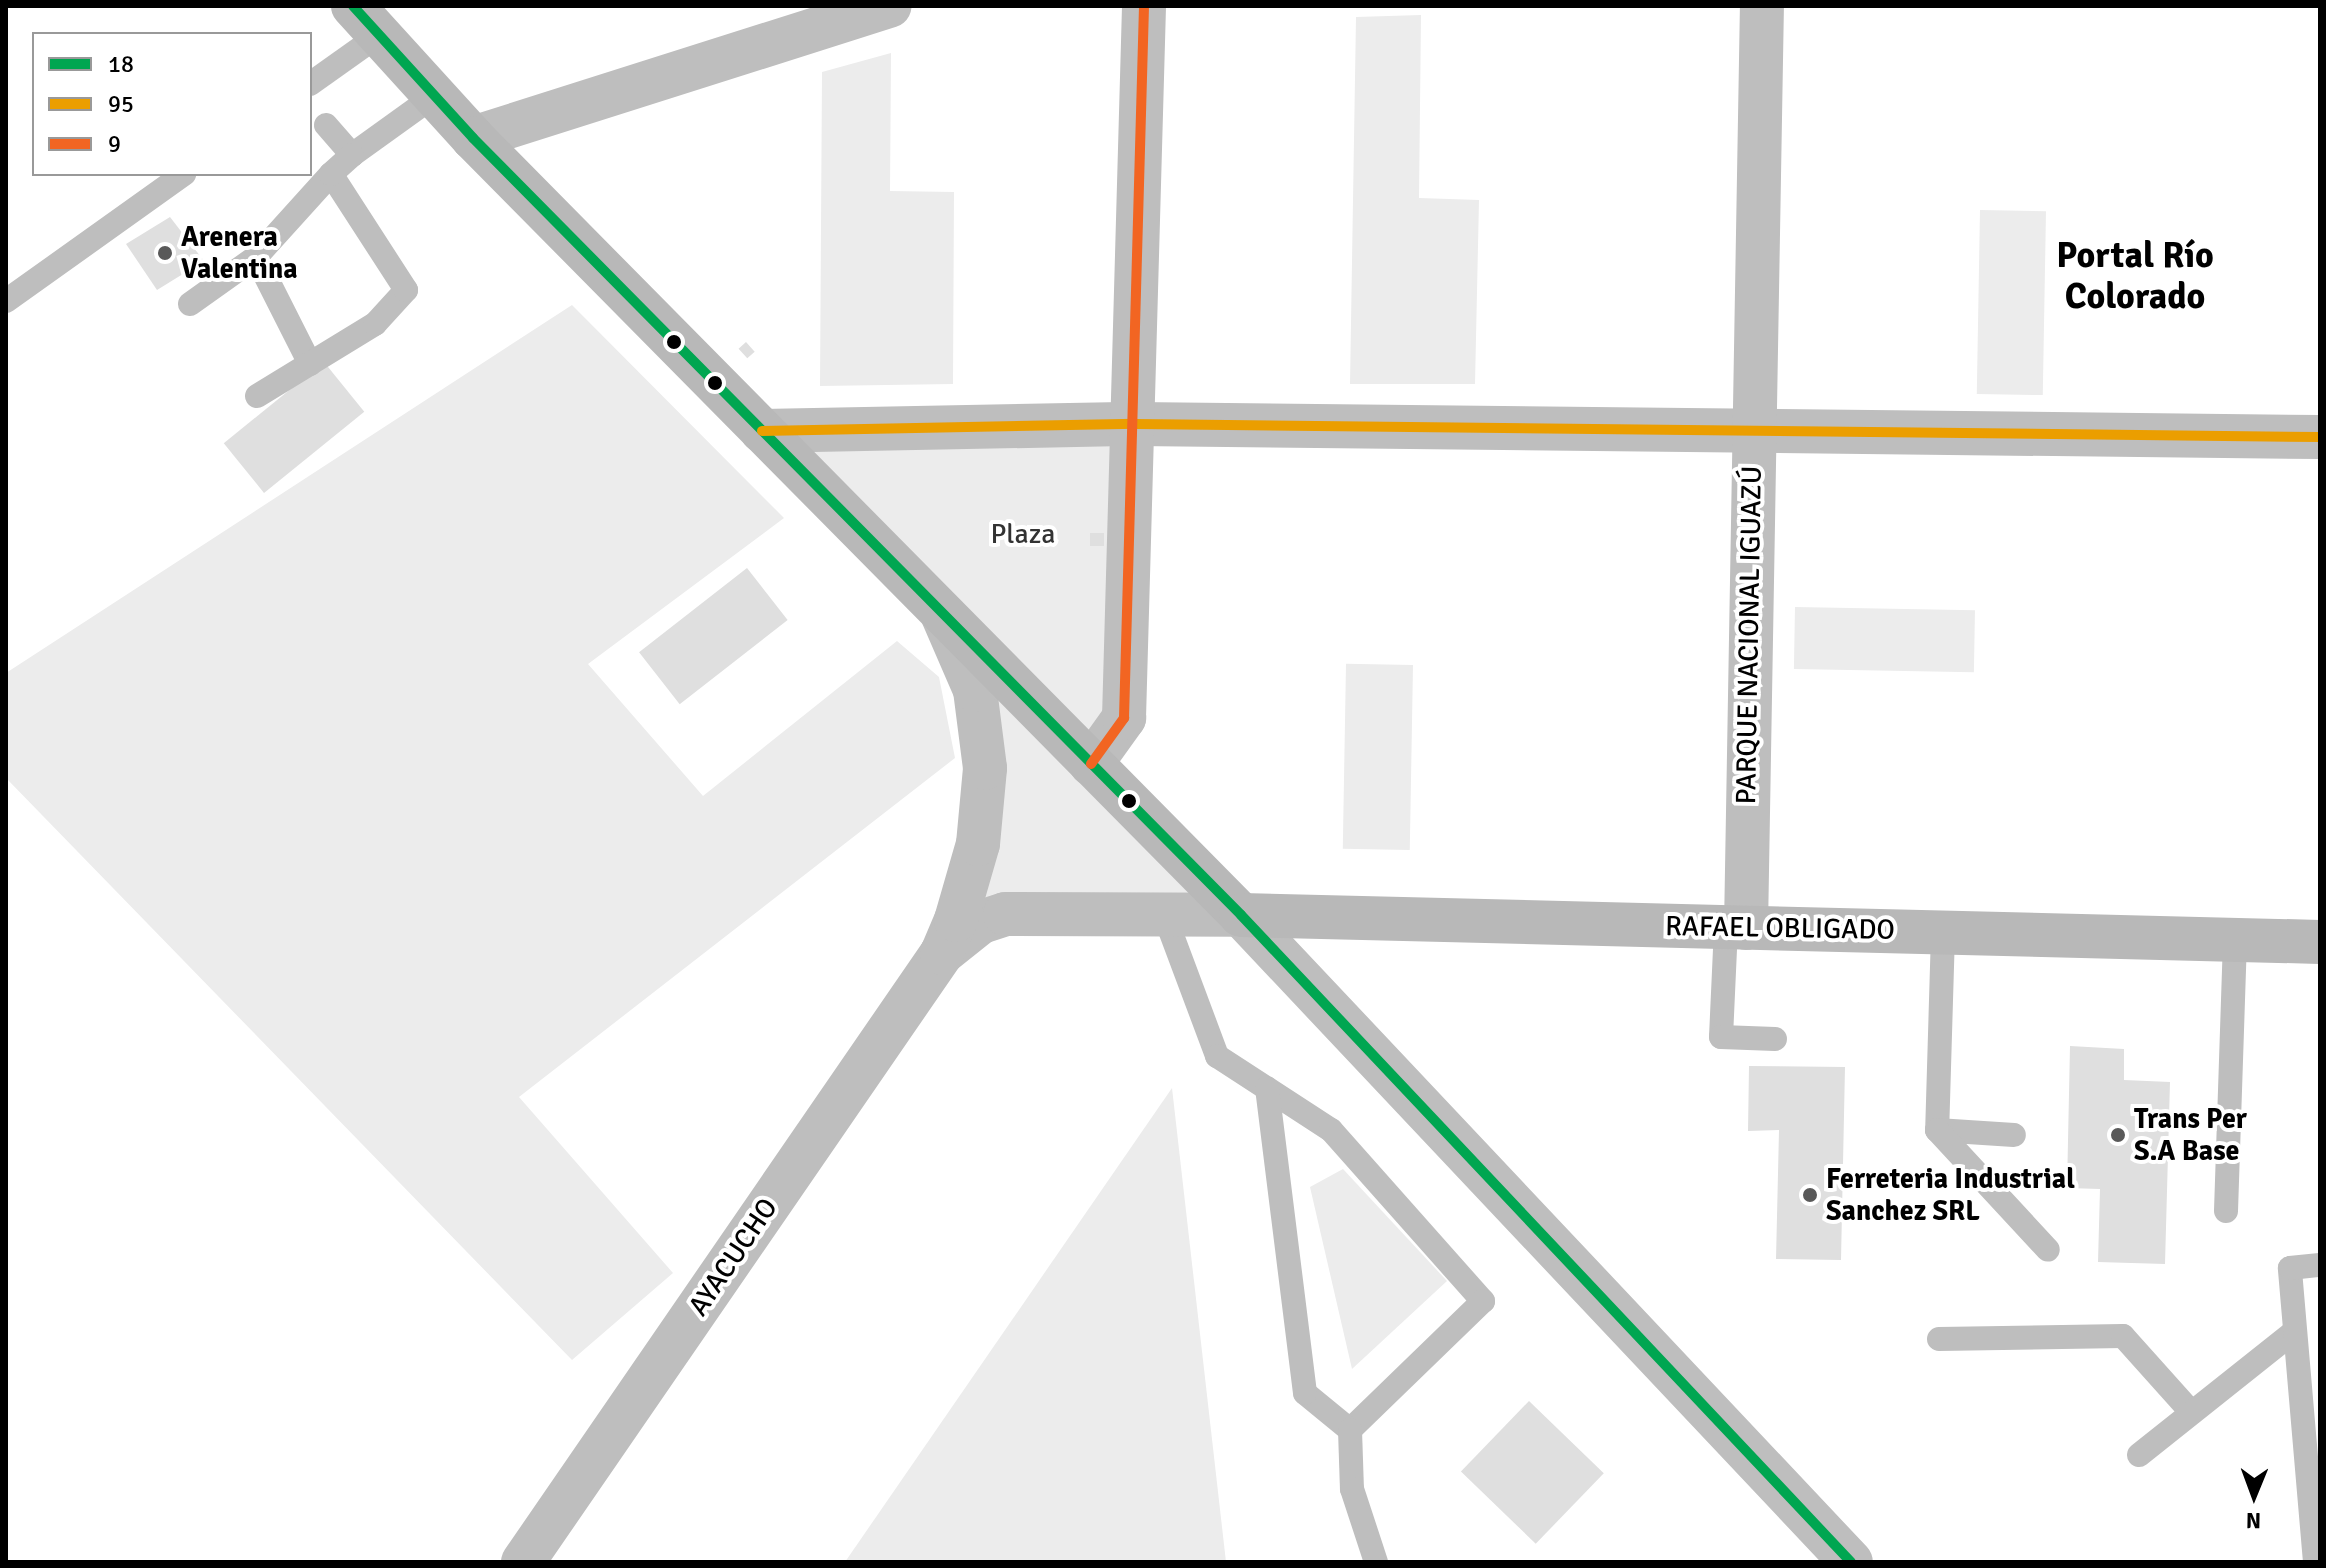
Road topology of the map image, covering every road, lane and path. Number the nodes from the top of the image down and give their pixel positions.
1 (890, 6) edge
2 (1144, 6) edge
3 (1762, 6) edge
4 (366, 21) edge
5 (312, 82) edge
6 (434, 96) junction
7 (326, 125) dead end
8 (473, 138) junction
9 (352, 155) junction
10 (331, 174) junction
11 (181, 176) edge
12 (256, 257) junction
13 (6, 301) edge
14 (190, 304) dead end
15 (310, 364) junction
16 (257, 396) dead end
17 (1136, 424) junction
18 (1751, 429) junction
19 (762, 431) junction
20 (2320, 437) edge
21 (940, 611) junction
22 (1091, 764) junction
23 (1164, 914) junction
24 (1241, 915) junction
25 (1736, 927) junction
26 (1943, 933) junction
27 (2235, 940) junction
28 (2320, 942) edge
29 (942, 953) junction
30 (1775, 1039) dead end
31 (1267, 1088) junction
32 (1937, 1130) junction
33 (2014, 1135) dead end
34 (2226, 1211) dead end
35 (2048, 1250) dead end
36 (2320, 1265) edge
37 (2295, 1331) junction
38 (1939, 1339) dead end
39 (2192, 1413) junction
40 (1350, 1430) junction
41 (2139, 1455) dead end
42 (523, 1562) edge
43 (1376, 1562) edge
44 (1851, 1562) edge
45 (2315, 1562) edge

1 - 8 street
2 - 17 street
3 - 18 street, PARQUE NACIONAL IGUAZÚ
4 - 5 lane
4 - 6 street
6 - 8 street
6 - 9 lane
7 - 9 lane
8 - 19 street
9 - 10 lane
10 - 12 lane
10 - 15 lane
11 - 13 lane
12 - 14 lane
12 - 15 lane
15 - 16 lane
17 - 18 street
17 - 19 street
17 - 22 street
18 - 20 street
18 - 25 street, PARQUE NACIONAL IGUAZÚ
19 - 21 street
21 - 22 street
21 - 29 street, AYACUCHO
22 - 24 street
23 - 24 street, AYACUCHO
23 - 29 street, AYACUCHO
23 - 31 lane
24 - 25 street, RAFAEL OBLIGADO
24 - 44 street
25 - 26 street, RAFAEL OBLIGADO
25 - 30 lane
26 - 27 street, RAFAEL OBLIGADO
26 - 32 lane
27 - 28 street, RAFAEL OBLIGADO
27 - 34 lane
29 - 42 street, AYACUCHO
31 - 40 lane
31 - 40 lane
32 - 33 lane
32 - 35 lane
36 - 37 lane
37 - 39 lane
37 - 45 lane
38 - 39 lane
39 - 41 lane
40 - 43 lane

